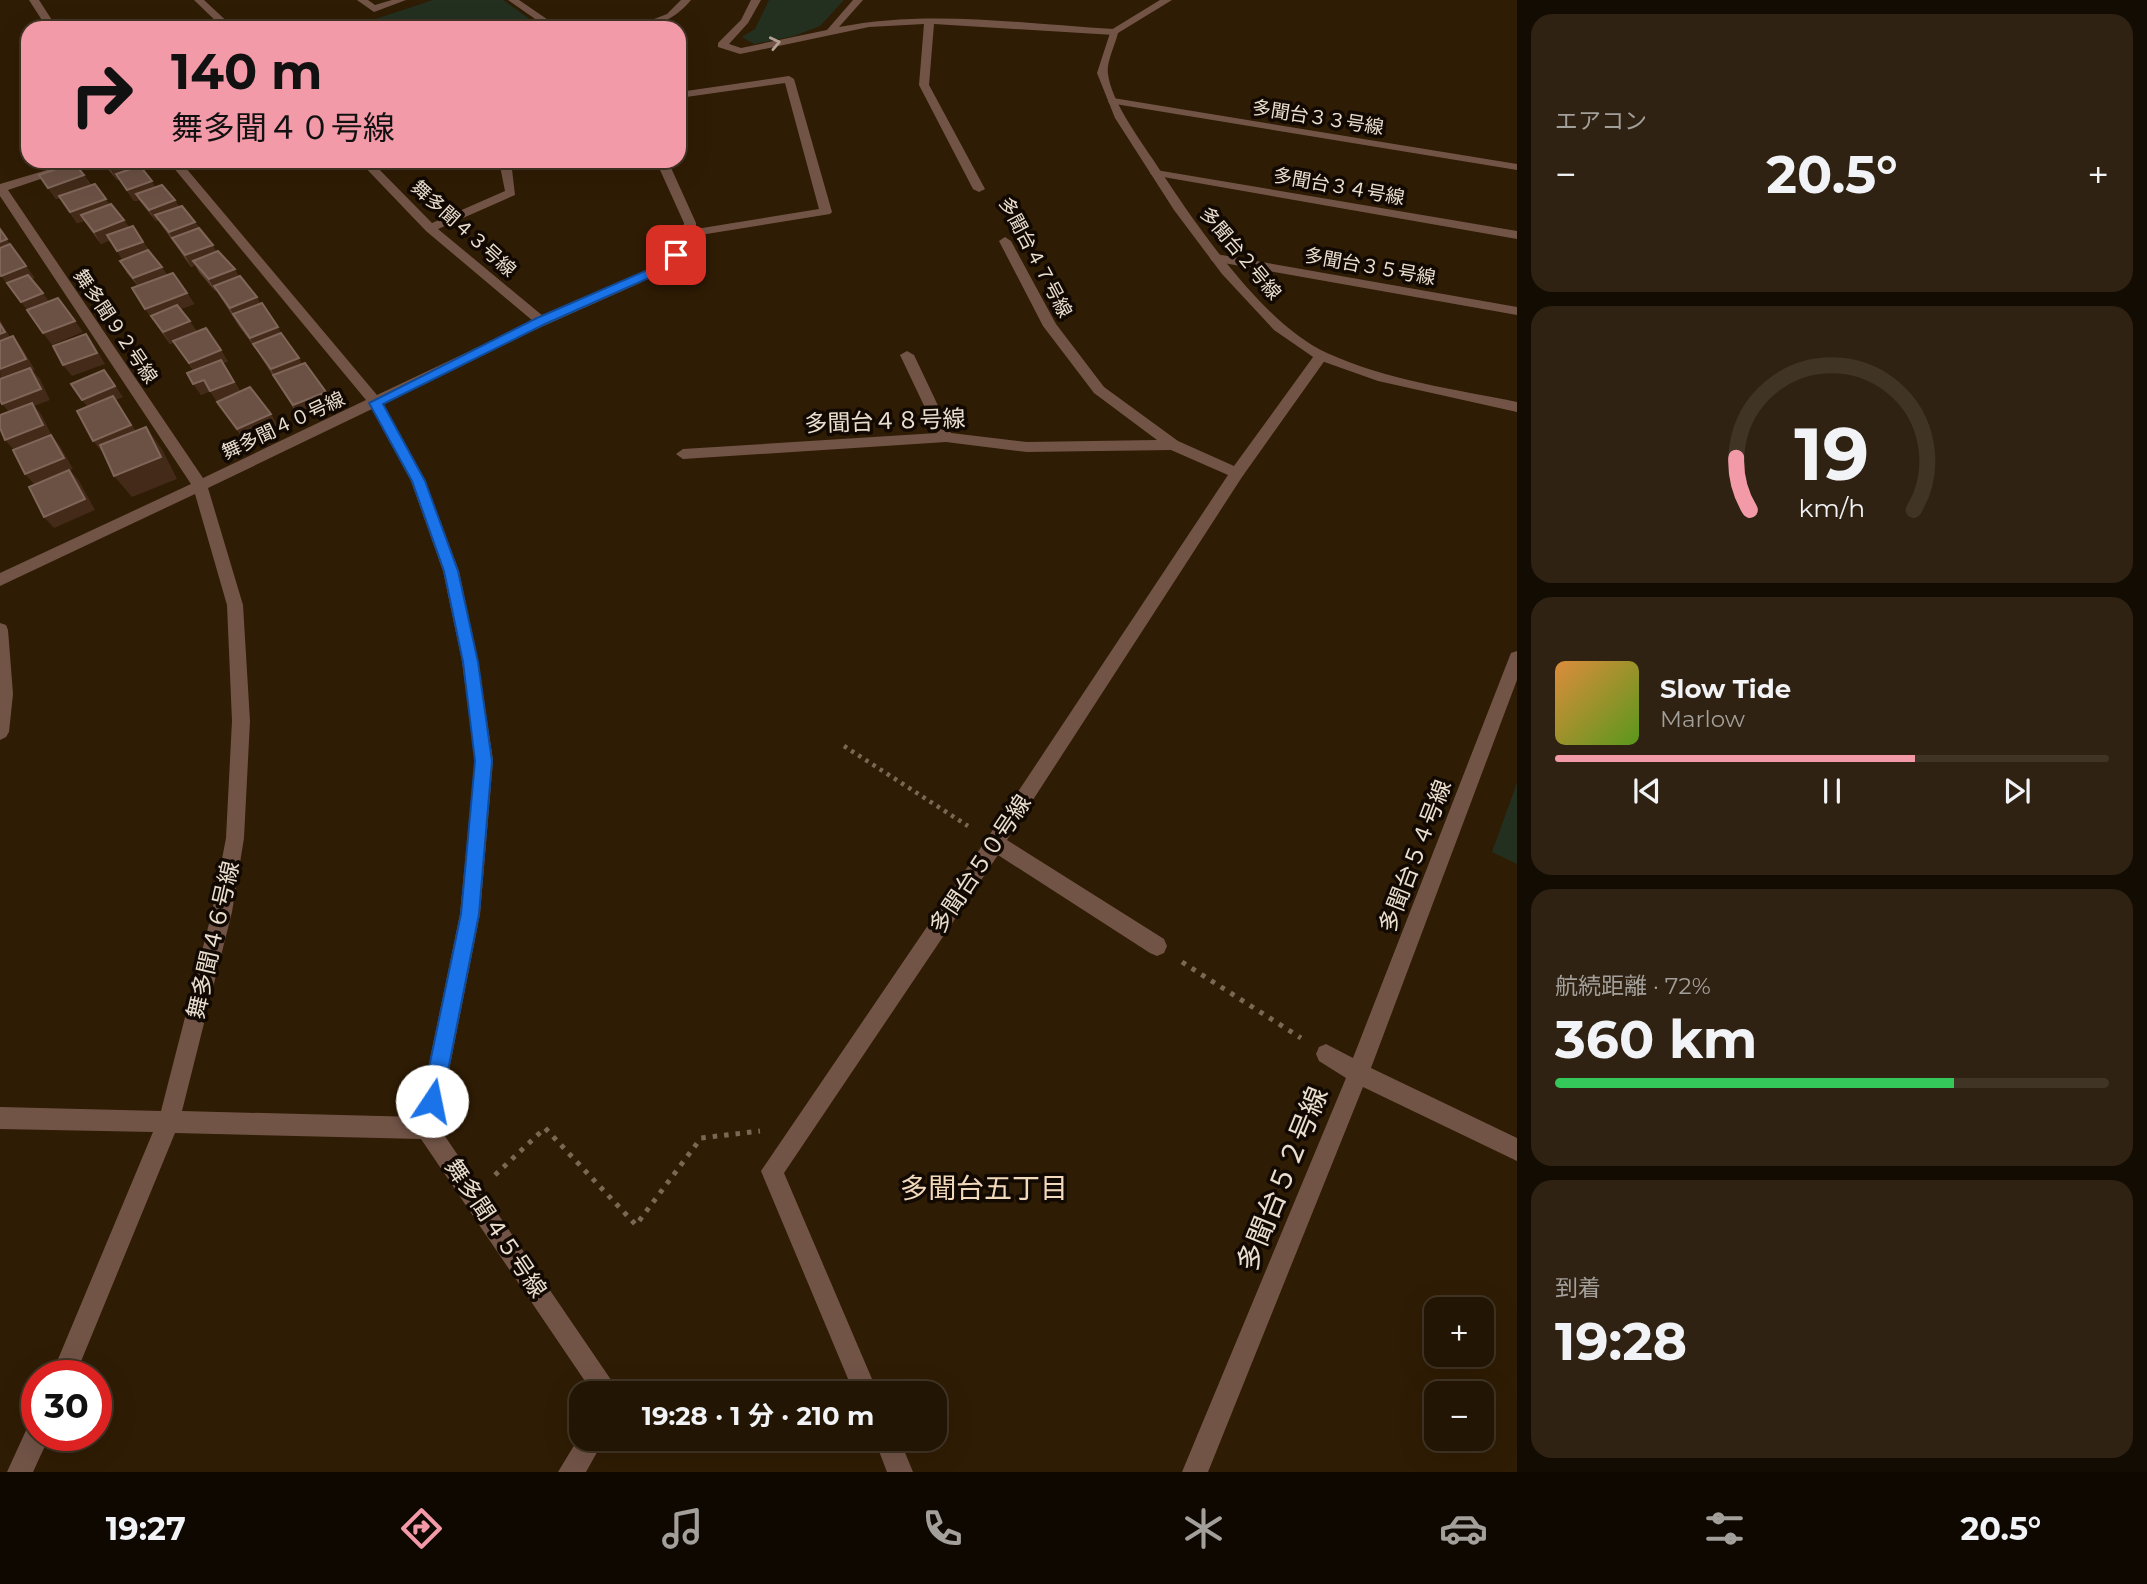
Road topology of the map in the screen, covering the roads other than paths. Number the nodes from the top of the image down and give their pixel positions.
1 (34, 0) edge
2 (199, 0) edge
3 (362, 0) edge
4 (401, 0) edge
5 (513, 0) edge
6 (686, 0) edge
7 (756, 0) edge
8 (858, 0) edge
9 (1167, 0) edge
10 (48, 21) edge
11 (222, 21) edge
12 (541, 21) edge
13 (656, 21) edge
14 (929, 21) junction
15 (830, 32) junction
16 (1114, 32) junction
17 (686, 94) edge
18 (1113, 101) junction
19 (1517, 167) edge
20 (65, 168) edge
21 (180, 168) edge
22 (372, 168) edge
23 (506, 168) edge
24 (665, 168) edge
25 (1156, 173) junction
26 (0, 188) edge
27 (979, 189) dead end
28 (430, 228) junction
29 (690, 233) junction
30 (1517, 234) edge
31 (1006, 241) dead end
32 (1216, 258) junction
33 (1517, 311) edge
34 (541, 321) junction
35 (907, 355) dead end
36 (1321, 356) junction
37 (376, 403) junction
38 (1517, 407) edge
39 (946, 437) junction
40 (1173, 445) junction
41 (683, 454) dead end
42 (1237, 473) junction
43 (200, 486) junction
44 (0, 580) edge
45 (0, 630) edge
46 (1517, 658) edge
47 (0, 732) edge
48 (995, 843) junction
49 (1157, 946) dead end
50 (1326, 1054) dead end
51 (1358, 1073) junction
52 (0, 1118) edge
53 (168, 1124) junction
54 (426, 1128) junction
55 (1517, 1150) edge
56 (71, 1360) edge
57 (600, 1381) edge
58 (861, 1381) edge
59 (30, 1451) edge
60 (584, 1451) edge
61 (891, 1451) edge
62 (20, 1472) edge
63 (570, 1472) edge
64 (900, 1472) edge
65 (1195, 1472) edge

1 - 10 street
2 - 11 street
3 - 4 street
5 - 12 street
6 - 13 street
7 -> 15 street
8 - 15 street
9 - 16 street
14 - 15 street
14 - 16 street
14 - 27 street, 多聞台４７号線
16 - 18 street, 多聞台２号線
17 - 29 street
18 - 19 street, 多聞台３３号線
18 - 25 street, 多聞台２号線
20 - 26 street
21 - 37 street
22 - 28 street, 舞多聞４３号線
23 - 28 street
24 - 29 street
25 - 30 street, 多聞台３４号線
25 - 32 street, 多聞台２号線
26 - 43 street, 舞多聞９２号線
28 - 34 street, 舞多聞４３号線
29 - 34 street, 舞多聞４０号線
31 - 40 street, 多聞台４７号線
32 - 33 street, 多聞台３５号線
32 - 36 street, 多聞台２号線
34 - 37 street, 舞多聞４０号線
35 - 39 street
36 - 38 street, 多聞台２号線
36 - 42 street, 多聞台５０号線
37 - 43 street, 舞多聞４０号線
37 - 54 street
39 - 40 street, 多聞台４８号線
39 - 41 street, 多聞台４８号線
40 - 42 street, 多聞台４７号線
42 - 48 street, 多聞台５０号線
43 - 44 street, 舞多聞４０号線
43 - 53 street, 舞多聞４６号線
45 - 47 street
46 - 51 street, 多聞台５４号線
48 - 49 street
48 - 58 street, 多聞台５０号線
50 - 51 street
51 - 55 street, 多聞台５２号線
51 - 65 street, 多聞台５２号線
52 - 53 street
53 - 54 street
53 - 56 street, 舞多聞４６号線
54 - 57 street, 舞多聞４５号線
59 - 62 street
60 - 63 street
61 - 64 street

